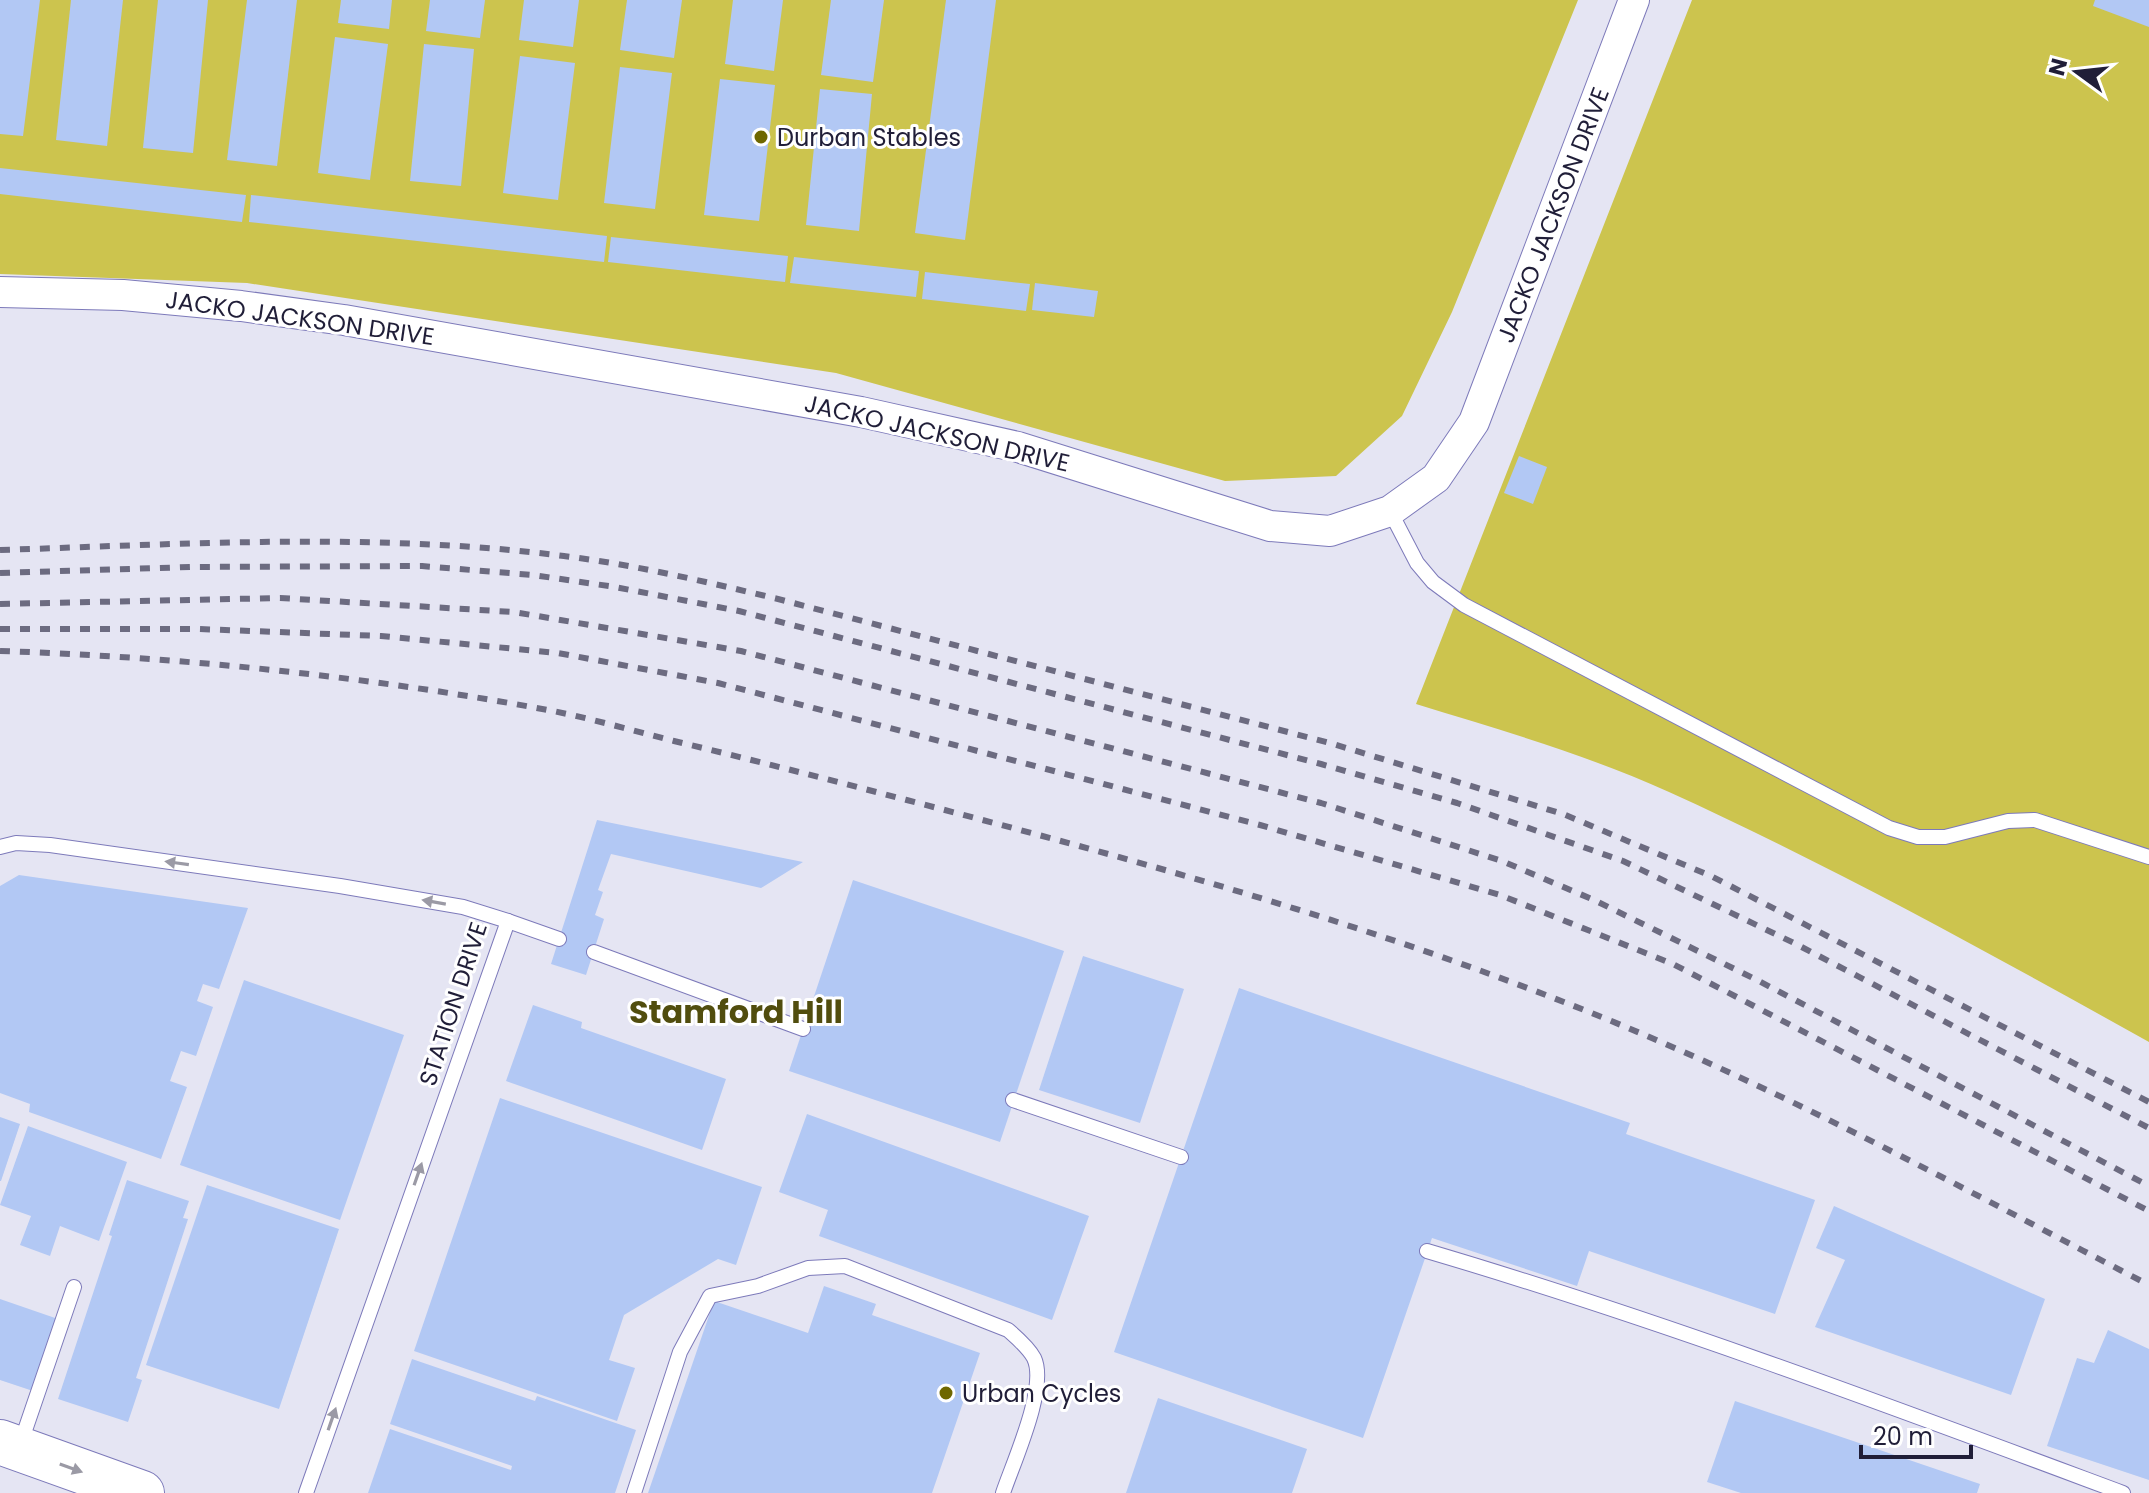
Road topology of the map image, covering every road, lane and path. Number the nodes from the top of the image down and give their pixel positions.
1 (1634, 0) edge
2 (0, 292) edge
3 (1390, 511) junction
4 (0, 847) edge
5 (2149, 857) edge
6 (508, 921) junction
7 (559, 939) dead end
8 (594, 952) dead end
9 (803, 1029) dead end
10 (1013, 1100) dead end
11 (1181, 1157) dead end
12 (1427, 1251) dead end
13 (74, 1287) dead end
14 (9, 1446) edge
15 (142, 1493) edge
16 (306, 1493) edge
17 (634, 1493) edge
18 (1003, 1493) edge
19 (2123, 1493) edge

1 - 3 street, JACKO JACKSON DRIVE
2 - 3 street, JACKO JACKSON DRIVE
3 - 5 lane
6 -> 4 lane, STATION DRIVE
6 - 7 lane
16 -> 6 lane, STATION DRIVE
8 - 9 lane
10 - 11 lane
12 - 19 lane
13 - 14 lane
14 -> 15 main road
17 - 18 lane

